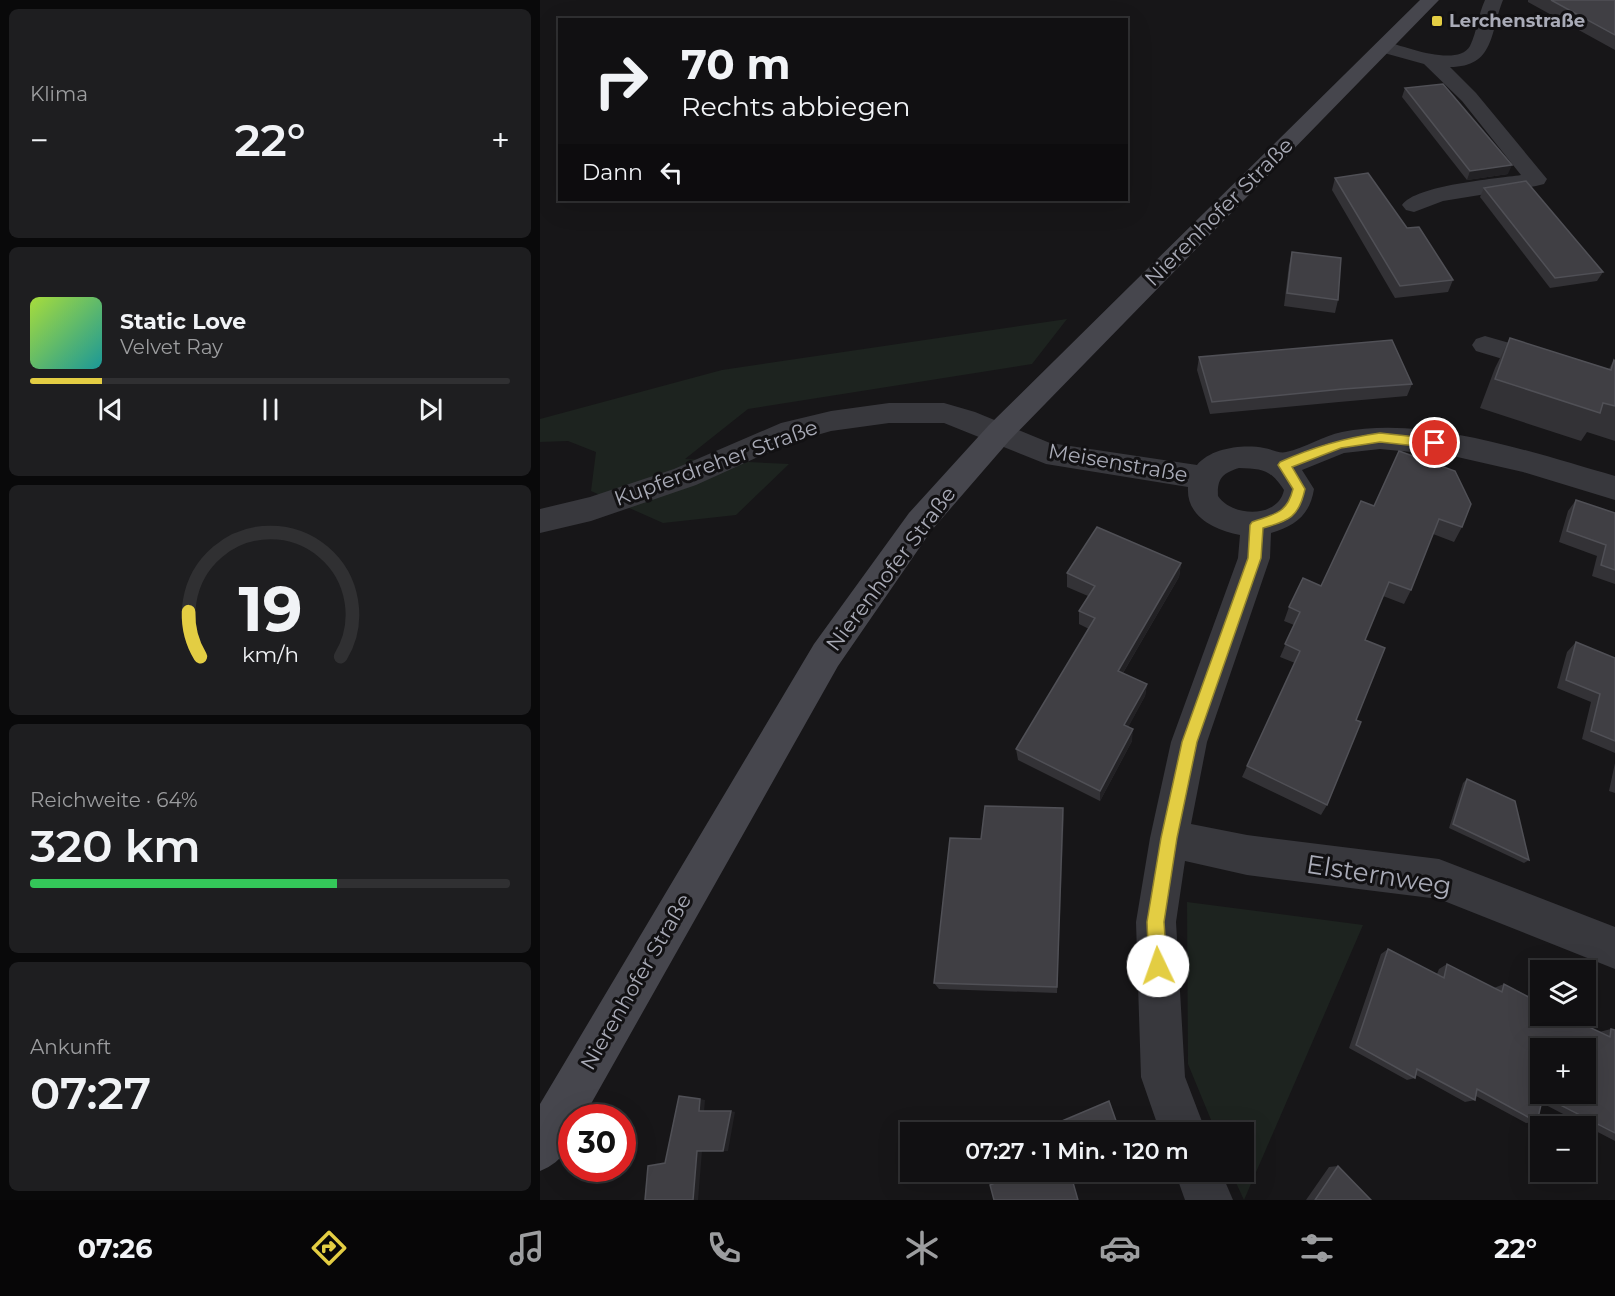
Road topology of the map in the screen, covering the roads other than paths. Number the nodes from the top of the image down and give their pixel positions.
1 (1430, 0) edge
2 (1494, 0) edge
3 (1384, 47) junction
4 (1431, 60) junction
5 (1414, 205) dead end
6 (1485, 345) dead end
7 (1615, 383) edge
8 (999, 433) junction
9 (1284, 465) junction
10 (1203, 478) junction
11 (1615, 489) edge
12 (540, 521) edge
13 (1256, 525) junction
14 (1169, 838) junction
15 (1615, 948) edge
16 (1180, 1122) edge
17 (540, 1148) edge
18 (1202, 1182) edge
19 (1209, 1200) edge

1 - 3 street, Nierenhofer Straße
2 - 4 street
3 - 4 street
3 - 8 street, Nierenhofer Straße
4 - 5 street
6 - 7 street
8 - 10 street, Meisenstraße
8 - 12 street, Kupferdreher Straße
8 - 17 street, Nierenhofer Straße
9 - 10 street
9 - 11 street
9 - 13 street
10 - 13 street
13 - 14 street
14 - 15 street, Elsternweg
14 - 16 street
18 - 19 street

